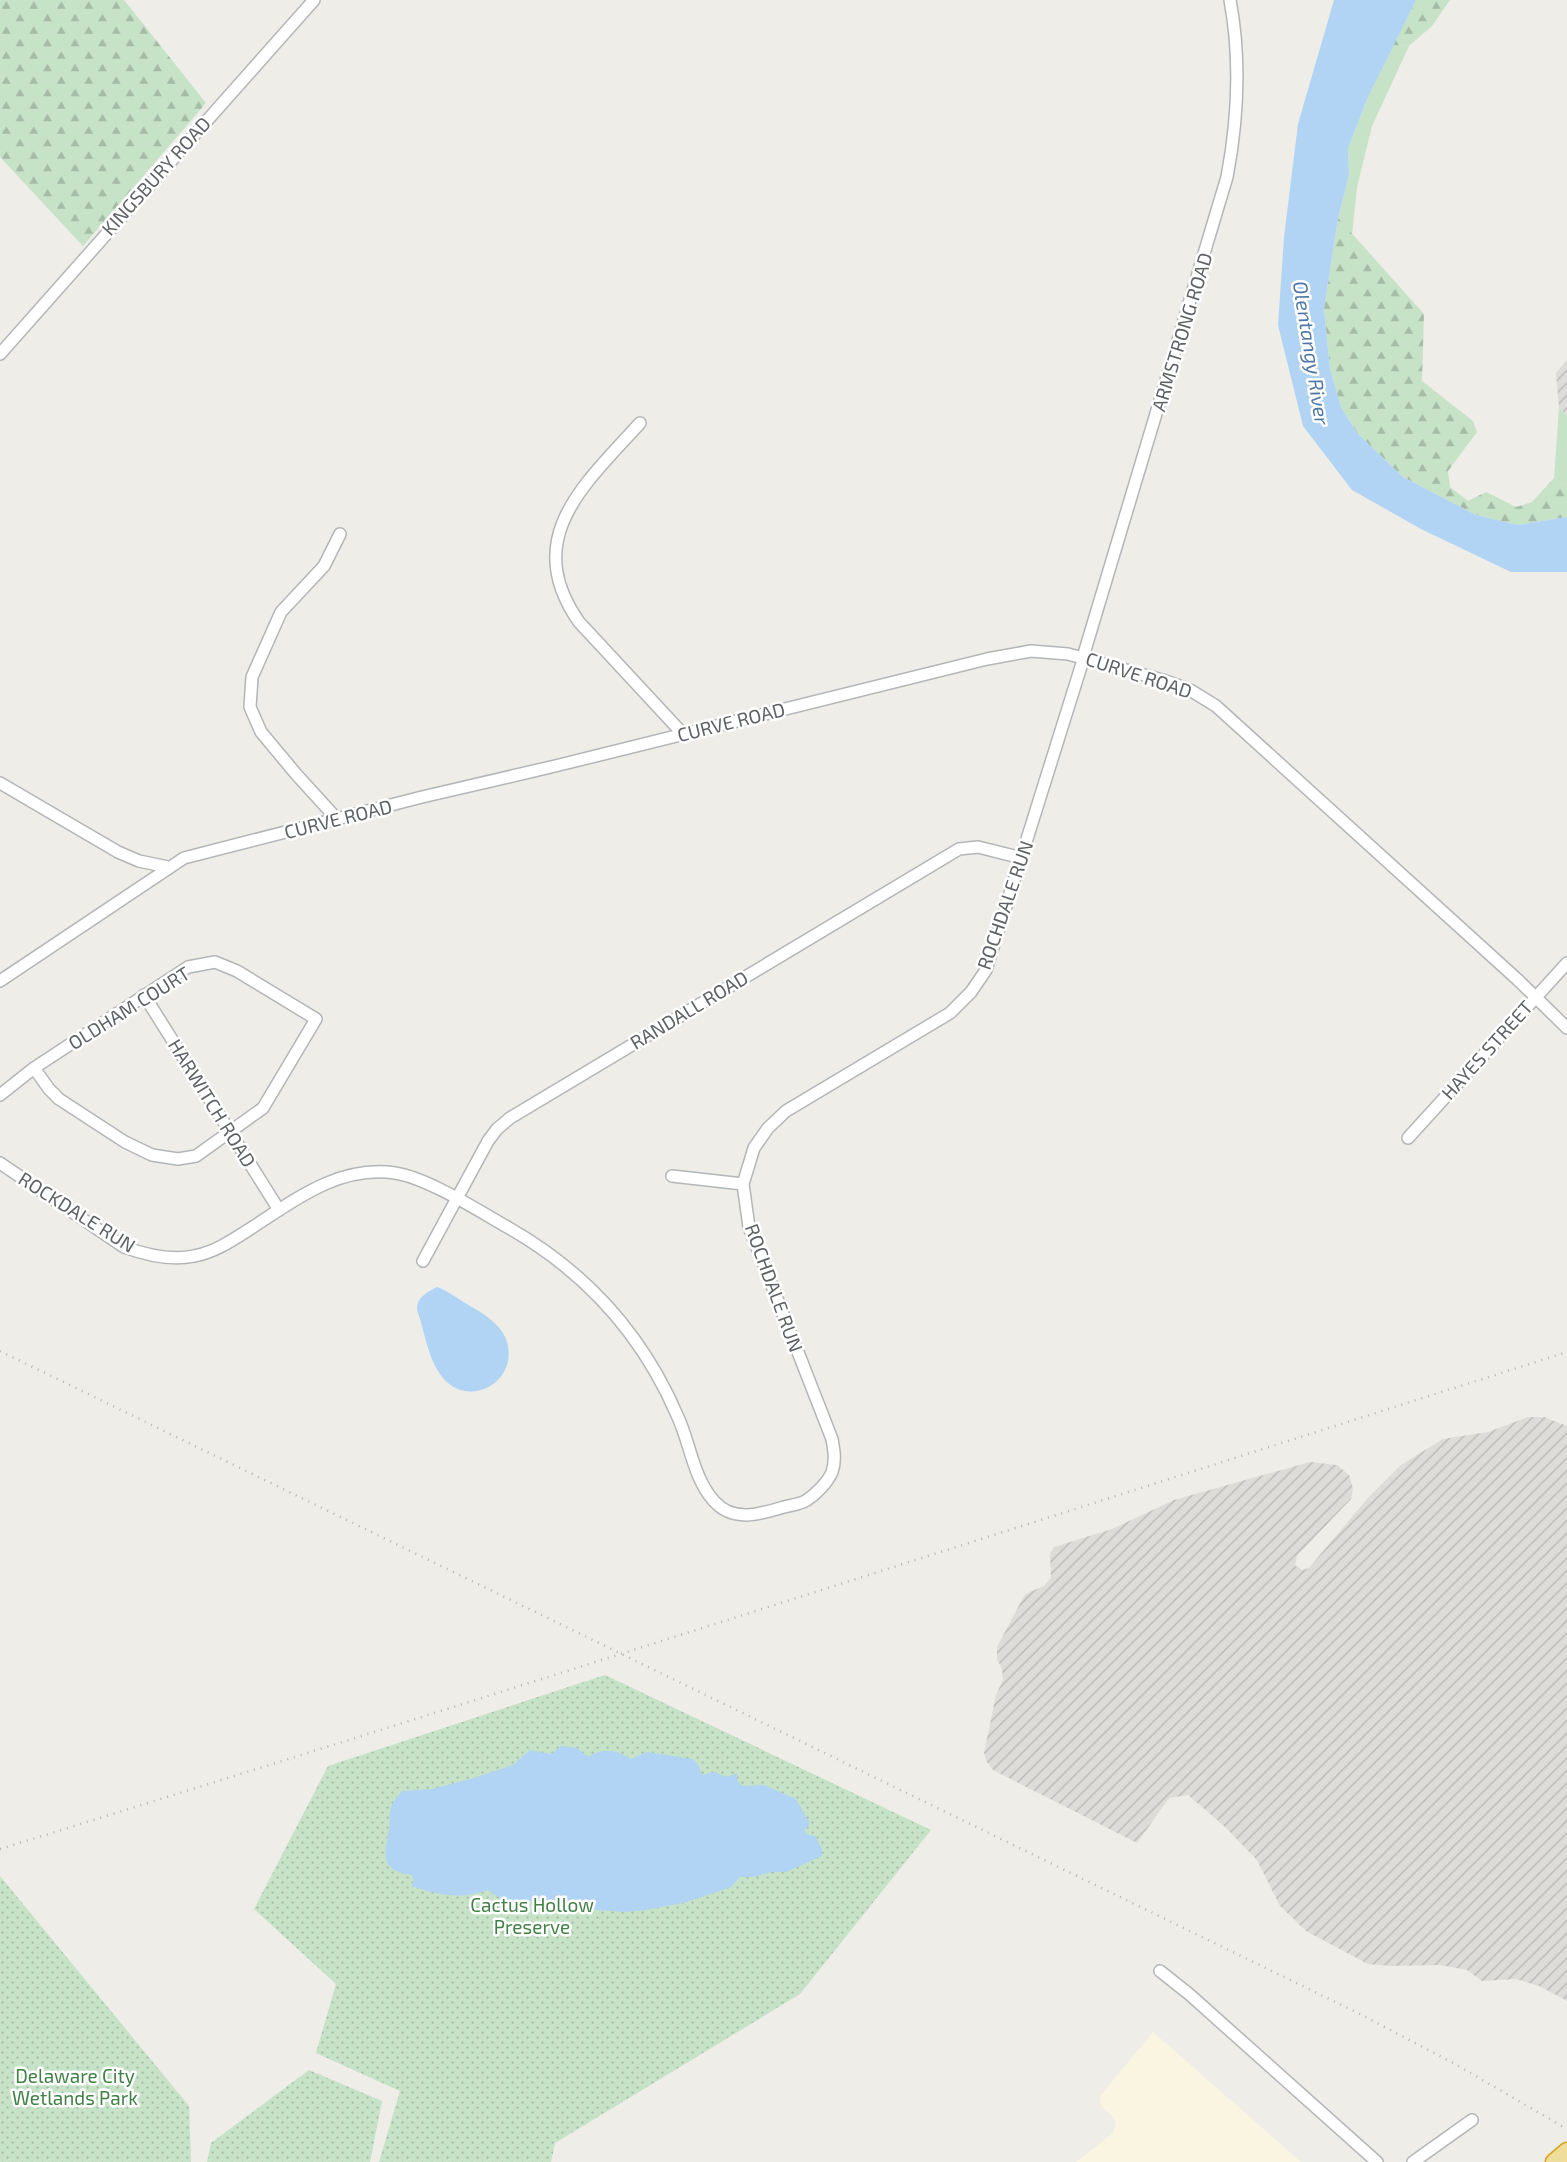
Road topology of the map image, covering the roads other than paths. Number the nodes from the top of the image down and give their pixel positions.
1 (314, 0) edge
2 (1230, 0) edge
3 (0, 354) edge
4 (640, 423) dead end
5 (340, 534) dead end
6 (1083, 657) junction
7 (683, 734) junction
8 (0, 783) edge
9 (337, 819) junction
10 (1022, 858) junction
11 (168, 867) junction
12 (1567, 963) edge
13 (0, 981) edge
14 (144, 995) junction
15 (1535, 997) junction
16 (1567, 1028) edge
17 (34, 1068) junction
18 (0, 1095) edge
19 (230, 1133) junction
20 (1408, 1138) dead end
21 (0, 1163) edge
22 (672, 1176) dead end
23 (743, 1184) junction
24 (456, 1199) junction
25 (279, 1210) junction
26 (511, 1229) joint
27 (423, 1261) dead end
28 (1160, 1971) dead end
29 (1472, 2120) dead end
30 (1567, 2151) edge
31 (1377, 2162) edge
32 (1413, 2162) edge
33 (1554, 2162) edge

1 - 3 street, KINGSBURY ROAD
2 - 6 street, ARMSTRONG ROAD
4 - 7 street
5 - 9 street
6 - 7 street, CURVE ROAD
6 - 10 street, ROCHDALE RUN
6 - 15 street, CURVE ROAD
7 - 9 street, CURVE ROAD
8 - 11 street
9 - 11 street, CURVE ROAD
10 - 23 street, ROCHDALE RUN
10 - 24 street, RANDALL ROAD
11 - 13 street, CURVE ROAD
12 - 15 street, HAYES STREET
14 - 17 street, OLDHAM COURT
14 - 19 street, HARWITCH ROAD
14 - 19 street, OLDHAM COURT
15 - 16 street, CURVE ROAD
15 - 20 street, HAYES STREET
17 - 18 street, OLDHAM COURT
17 - 19 street
19 - 25 street, HARWITCH ROAD
21 - 25 street, ROCKDALE RUN
22 - 23 street
23 - 26 street, ROCHDALE RUN
24 - 25 street, ROCKDALE RUN
24 - 26 street, ROCKDALE RUN
24 - 27 street, RANDALL ROAD
28 - 31 street
29 - 32 street
30 - 33 highway

